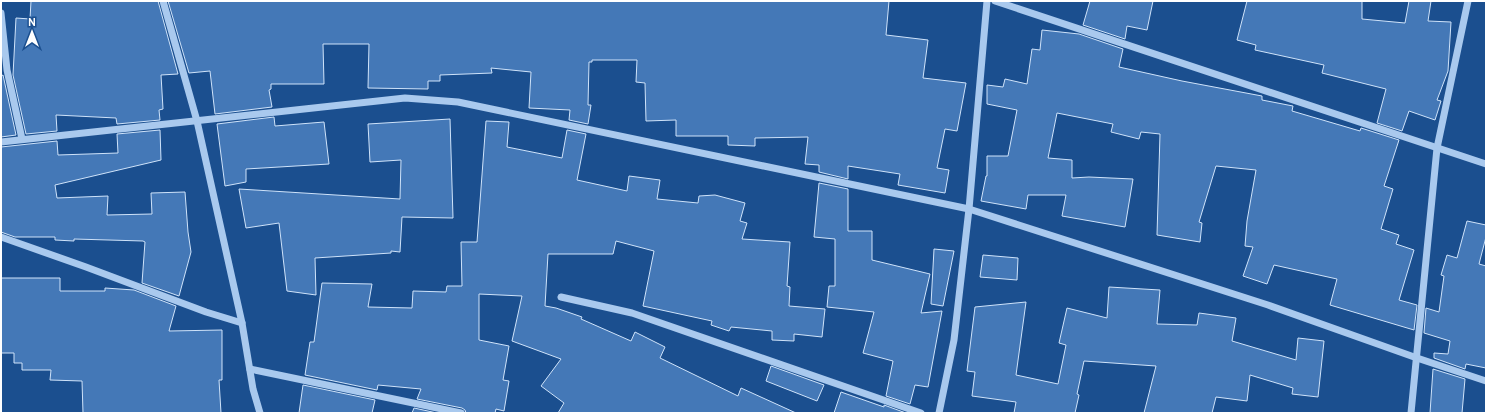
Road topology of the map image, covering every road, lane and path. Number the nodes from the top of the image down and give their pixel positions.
1 (164, 1) edge
2 (987, 1) edge
3 (995, 1) edge
4 (1468, 1) edge
5 (1, 13) edge
6 (197, 121) junction
7 (22, 139) junction
8 (1, 142) edge
9 (1437, 148) junction
10 (1486, 164) edge
11 (969, 209) junction
12 (1, 237) edge
13 (561, 297) dead end
14 (242, 323) junction
15 (1417, 358) junction
16 (250, 369) junction
17 (1486, 381) edge
18 (260, 413) edge
19 (461, 413) edge
20 (921, 413) edge
21 (939, 413) edge
22 (1411, 413) edge

1 - 6 street
2 - 11 street
3 - 9 street
4 - 9 street
5 - 7 street
6 - 7 street
6 - 11 street
6 - 14 street
7 - 8 street
9 - 10 street
9 - 15 street
11 - 15 street
11 - 21 street
12 - 14 street
13 - 20 street
14 - 16 street
15 - 17 street
15 - 22 street
16 - 18 street
16 - 19 street

